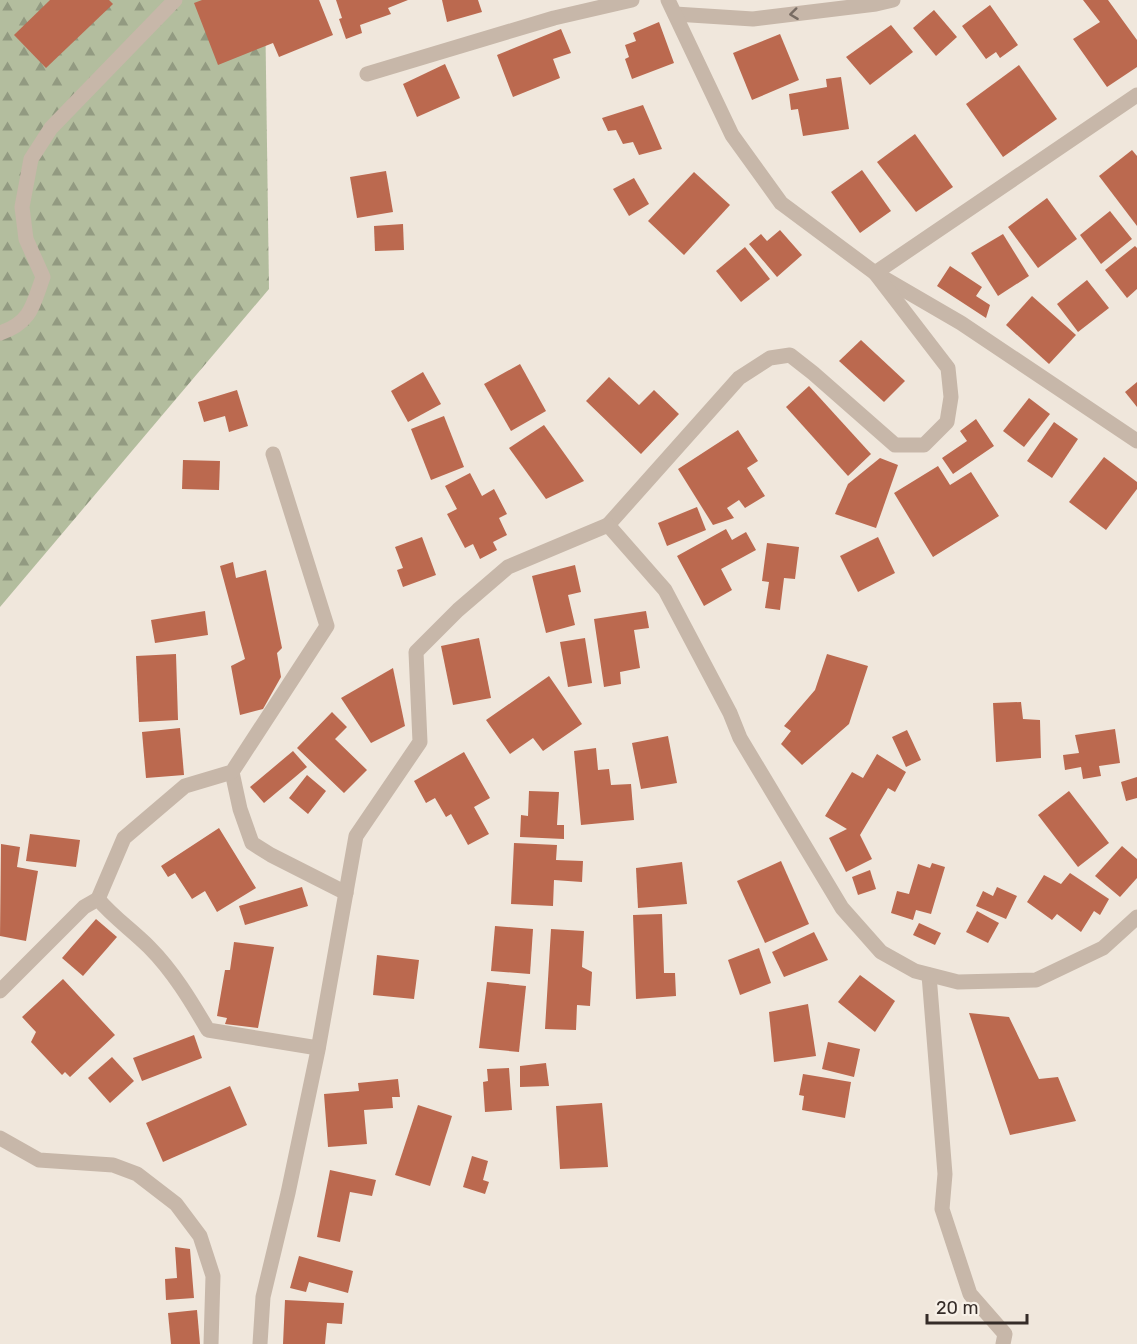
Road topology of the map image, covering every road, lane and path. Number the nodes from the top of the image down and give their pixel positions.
1 (175, 0) edge
2 (632, 0) edge
3 (893, 0) edge
4 (671, 7) edge
5 (367, 74) dead end
6 (1137, 95) edge
7 (875, 273) junction
8 (0, 333) edge
9 (1137, 441) edge
10 (273, 454) dead end
11 (608, 525) junction
12 (232, 771) junction
13 (346, 893) junction
14 (98, 899) junction
15 (1137, 917) edge
16 (929, 975) junction
17 (0, 991) edge
18 (318, 1048) junction
19 (0, 1138) edge
20 (211, 1344) edge
21 (260, 1344) edge
22 (1003, 1344) edge

1 - 8 street
2 - 5 street
3 -> 4 street
4 - 7 street
6 - 7 street
7 - 9 street
7 - 11 street
10 - 12 street
11 - 13 street
11 - 16 street
12 - 13 street
12 - 14 street
13 - 18 street
14 - 17 street
14 - 18 street
15 - 16 street
16 - 22 street
18 - 21 street
19 - 20 street

